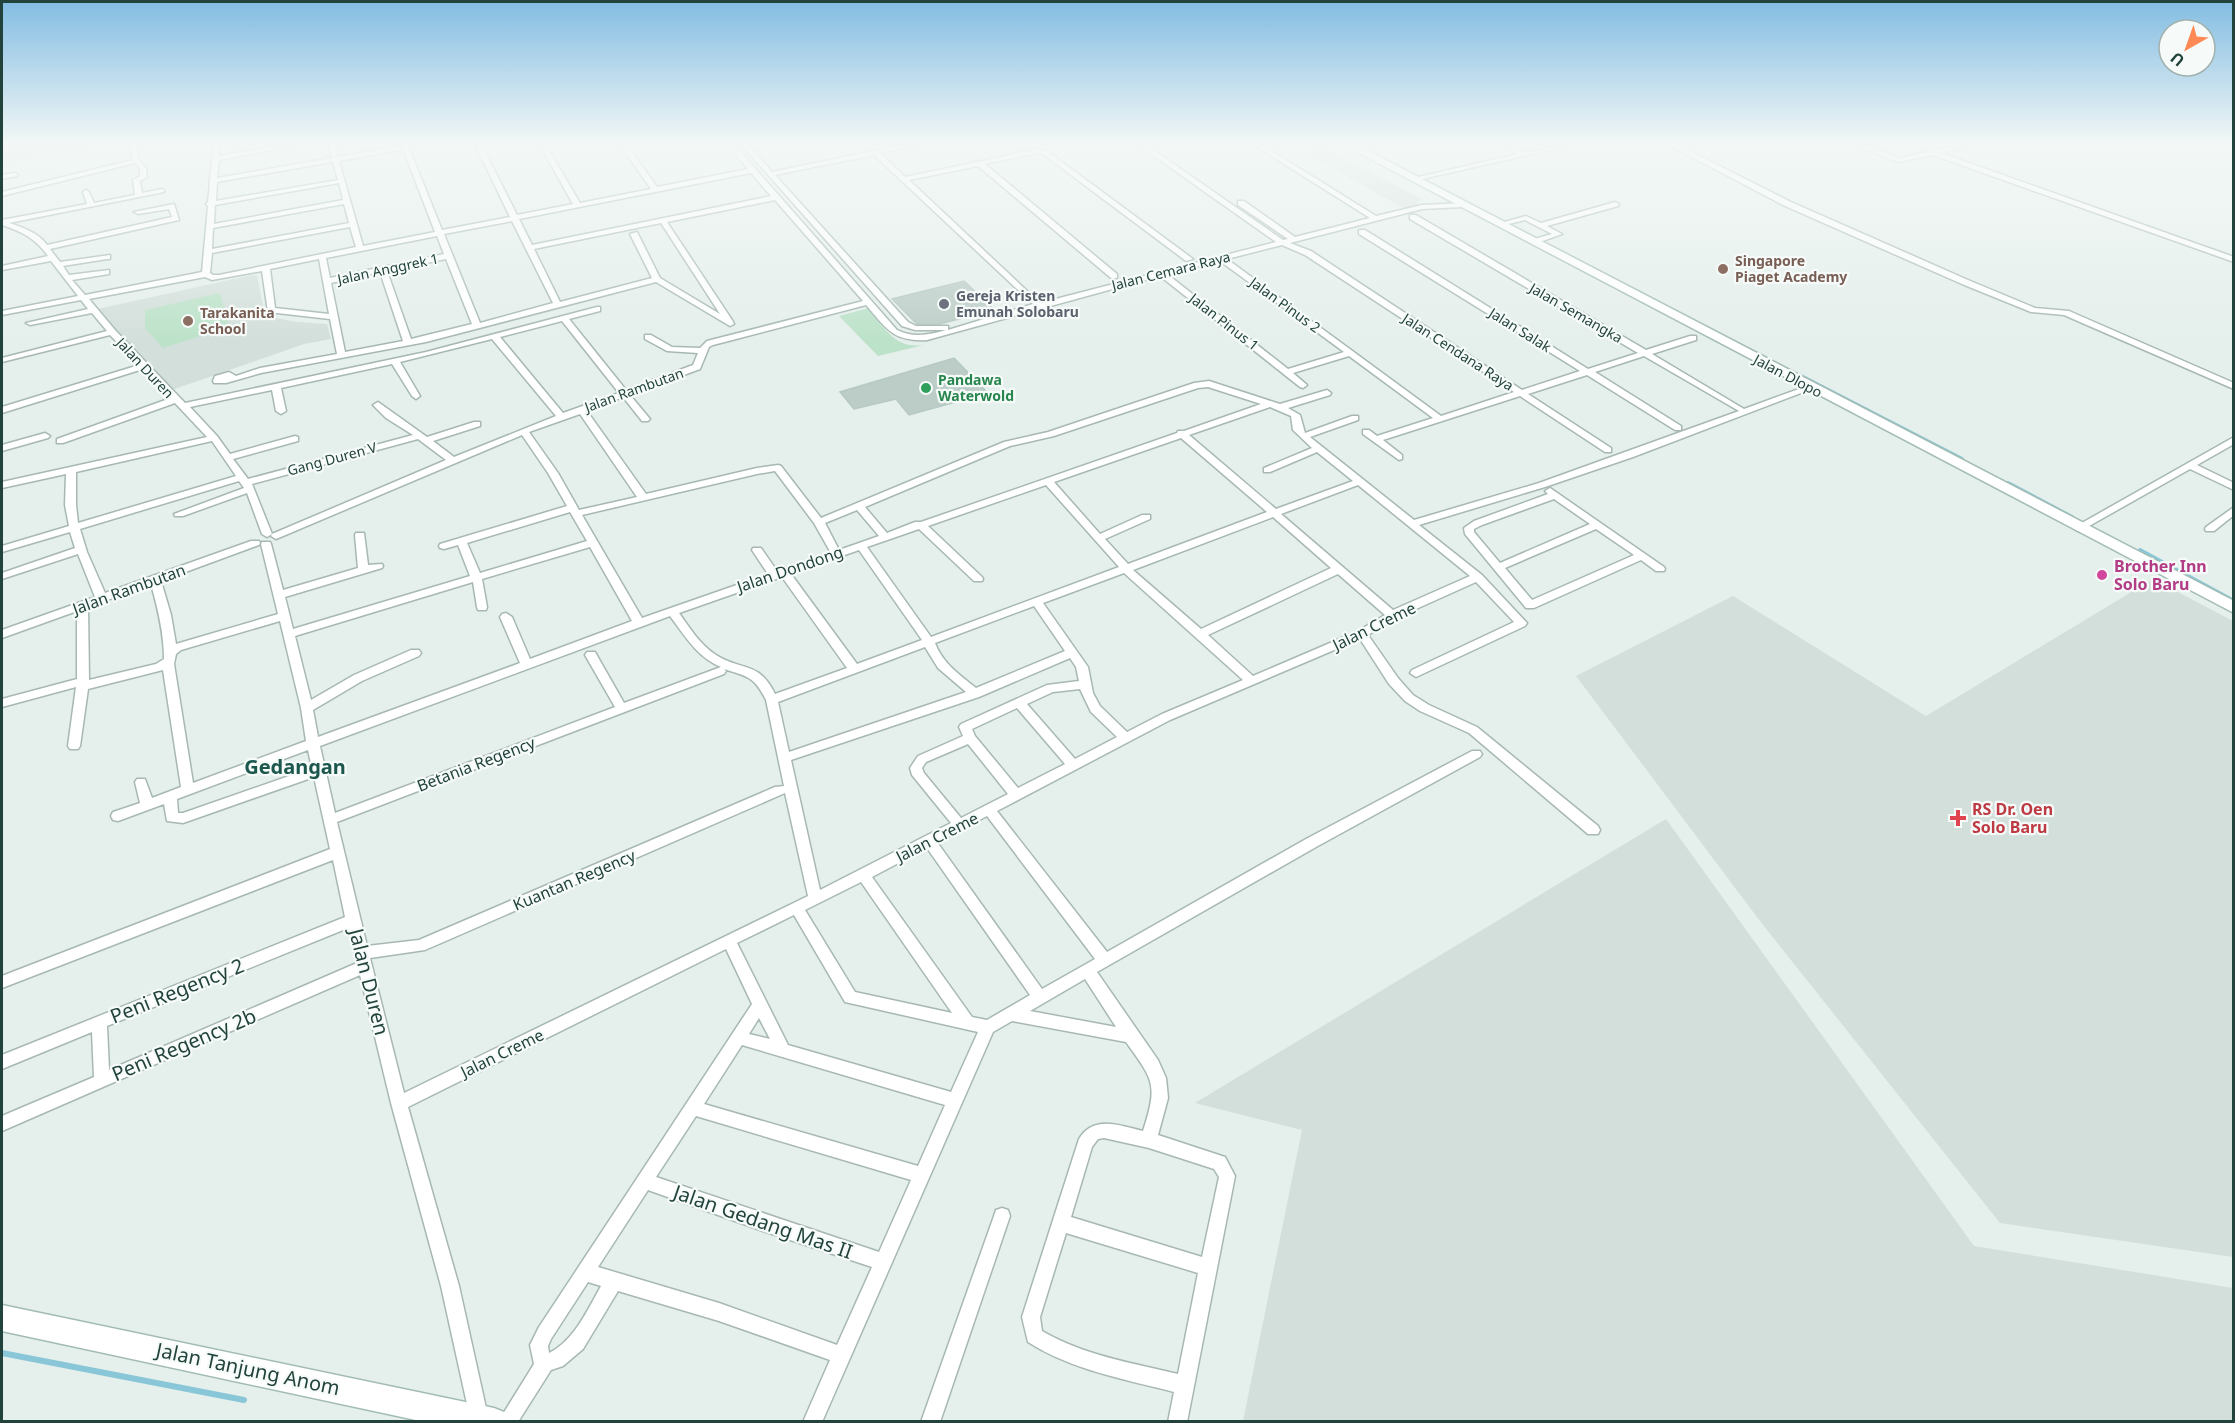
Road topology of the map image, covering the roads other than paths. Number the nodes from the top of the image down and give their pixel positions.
1 (74, 208) edge
2 (157, 208) edge
3 (171, 208) edge
4 (210, 208) edge
5 (308, 208) edge
6 (349, 208) edge
7 (429, 208) edge
8 (510, 208) edge
9 (565, 208) edge
10 (730, 208) edge
11 (787, 208) edge
12 (800, 208) edge
13 (935, 208) edge
14 (1033, 208) edge
15 (1122, 208) edge
16 (1233, 208) edge
17 (1248, 208) edge
18 (1359, 208) edge
19 (1416, 208) edge
20 (1470, 208) edge
21 (1600, 208) edge
22 (1798, 208) edge
23 (2090, 208) edge
24 (138, 212) dead end
25 (1373, 217) dead end
26 (1413, 217) dead end
27 (515, 218) junction
28 (809, 219) junction
29 (798, 221) junction
30 (2, 223) edge
31 (1505, 223) junction
32 (354, 224) junction
33 (665, 224) junction
34 (1542, 225) junction
35 (209, 227) junction
36 (20, 229) junction
37 (619, 230) junction
38 (2, 232) edge
39 (1362, 232) dead end
40 (439, 234) junction
41 (634, 234) junction
42 (1293, 239) junction
43 (1538, 241) junction
44 (1281, 242) junction
45 (46, 248) junction
46 (530, 248) junction
47 (360, 249) junction
48 (207, 252) junction
49 (1308, 253) junction
50 (322, 256) junction
51 (448, 256) junction
52 (106, 257) dead end
53 (1221, 258) junction
54 (1190, 259) dead end
55 (2234, 260) edge
56 (55, 262) junction
57 (2, 267) edge
58 (266, 268) junction
59 (383, 270) junction
60 (105, 272) dead end
61 (1161, 273) junction
62 (206, 274) junction
63 (1114, 276) dead end
64 (67, 278) junction
65 (657, 279) junction
66 (327, 281) junction
67 (82, 297) junction
68 (1036, 303) dead end
69 (558, 305) junction
70 (871, 305) junction
71 (888, 305) junction
72 (597, 309) dead end
73 (93, 310) junction
74 (2, 313) edge
75 (334, 317) junction
76 (564, 318) junction
77 (30, 323) dead end
78 (477, 326) junction
79 (955, 328) junction
80 (112, 332) junction
81 (648, 336) dead end
82 (495, 337) junction
83 (1693, 338) dead end
84 (408, 343) junction
85 (704, 351) junction
86 (1350, 352) junction
87 (1645, 353) junction
88 (342, 356) junction
89 (2, 360) edge
90 (395, 362) junction
91 (143, 366) junction
92 (1286, 372) junction
93 (1588, 373) junction
94 (233, 378) dead end
95 (1303, 385) dead end
96 (276, 386) junction
97 (2234, 386) edge
98 (1810, 388) junction
99 (625, 393) junction
100 (1327, 393) dead end
101 (1521, 393) junction
102 (416, 396) dead end
103 (179, 403) junction
104 (378, 405) dead end
105 (1275, 406) junction
106 (1740, 409) dead end
107 (2, 410) edge
108 (581, 410) junction
109 (281, 411) dead end
110 (561, 417) junction
111 (1355, 418) dead end
112 (645, 419) dead end
113 (1440, 419) junction
114 (477, 424) dead end
115 (1678, 428) dead end
116 (525, 431) junction
117 (1366, 432) dead end
118 (1181, 434) junction
119 (45, 436) dead end
120 (1304, 436) junction
121 (214, 438) junction
122 (423, 438) junction
123 (295, 439) dead end
124 (1377, 439) junction
125 (2234, 440) edge
126 (60, 441) dead end
127 (2, 448) edge
128 (1319, 448) junction
129 (1608, 450) dead end
130 (228, 457) junction
131 (1399, 457) dead end
132 (453, 461) junction
133 (2189, 465) junction
134 (72, 470) junction
135 (1267, 470) dead end
136 (1047, 480) junction
137 (1361, 481) junction
138 (246, 483) junction
139 (2, 485) edge
140 (1542, 485) junction
141 (2234, 487) edge
142 (1555, 495) junction
143 (643, 498) junction
144 (858, 505) junction
145 (2234, 510) edge
146 (574, 511) junction
147 (1274, 513) junction
148 (178, 514) dead end
149 (1146, 517) dead end
150 (819, 522) junction
151 (1414, 523) junction
152 (919, 524) junction
153 (1596, 525) junction
154 (2082, 525) junction
155 (73, 527) junction
156 (2210, 529) dead end
157 (360, 535) dead end
158 (884, 536) junction
159 (1099, 538) junction
160 (266, 539) junction
161 (461, 541) junction
162 (591, 543) junction
163 (860, 545) junction
164 (444, 546) dead end
165 (2, 549) edge
166 (80, 550) junction
167 (757, 550) dead end
168 (836, 553) junction
169 (1641, 556) junction
170 (378, 566) dead end
171 (1499, 567) junction
172 (1339, 569) junction
173 (1660, 569) dead end
174 (363, 570) junction
175 (1127, 570) junction
176 (779, 573) junction
177 (2, 576) edge
178 (1478, 577) junction
179 (476, 578) junction
180 (978, 579) dead end
181 (155, 580) junction
182 (278, 595) junction
183 (102, 599) junction
184 (1037, 602) junction
185 (82, 606) junction
186 (482, 607) dead end
187 (2234, 608) edge
188 (672, 611) junction
189 (1392, 615) junction
190 (284, 616) junction
191 (506, 617) dead end
192 (639, 623) junction
193 (2, 634) edge
194 (288, 634) junction
195 (1200, 634) junction
196 (1362, 634) junction
197 (929, 642) junction
198 (171, 650) junction
199 (1073, 652) junction
200 (415, 653) dead end
201 (591, 655) dead end
202 (168, 663) junction
203 (527, 665) junction
204 (855, 670) junction
205 (720, 671) dead end
206 (1416, 673) dead end
207 (1251, 681) junction
208 (82, 684) junction
209 (1085, 685) junction
210 (975, 694) junction
211 (772, 700) junction
212 (2, 703) edge
213 (1019, 703) junction
214 (307, 708) junction
215 (622, 709) junction
216 (970, 738) junction
217 (1127, 739) junction
218 (312, 744) junction
219 (74, 746) dead end
220 (1476, 754) dead end
221 (784, 758) junction
222 (1074, 766) junction
223 (319, 770) junction
224 (141, 782) dead end
225 (188, 790) junction
226 (780, 790) dead end
227 (1017, 796) junction
228 (170, 797) junction
229 (147, 805) junction
230 (989, 810) junction
231 (117, 816) dead end
232 (330, 820) junction
233 (960, 825) junction
234 (1593, 830) dead end
235 (929, 841) junction
236 (338, 852) junction
237 (863, 875) junction
238 (816, 898) junction
239 (797, 908) junction
240 (354, 920) junction
241 (729, 941) junction
242 (1104, 959) junction
243 (364, 960) junction
244 (1087, 969) junction
245 (2, 982) edge
246 (1040, 997) junction
247 (761, 1003) junction
248 (1011, 1014) junction
249 (99, 1022) junction
250 (968, 1023) junction
251 (988, 1027) junction
252 (1131, 1036) junction
253 (738, 1037) junction
254 (782, 1048) junction
255 (2, 1062) edge
256 (102, 1080) junction
257 (956, 1101) junction
258 (399, 1104) junction
259 (693, 1108) junction
260 (2, 1124) edge
261 (1149, 1140) junction
262 (921, 1175) junction
263 (644, 1181) junction
264 (1002, 1216) dead end
265 (1062, 1223) junction
266 (883, 1262) junction
267 (1209, 1268) junction
268 (584, 1272) junction
269 (614, 1281) junction
270 (2, 1318) edge
271 (841, 1355) junction
272 (545, 1363) junction
273 (1184, 1384) junction
274 (487, 1420) edge
275 (507, 1422) edge
276 (812, 1422) edge
277 (930, 1422) edge
278 (1177, 1422) edge

1 - 30 street
2 - 24 street
3 - 45 street
4 - 35 street
5 - 35 street
6 - 32 street
7 - 40 street
8 - 27 street
9 - 27 street
10 - 33 street
11 - 29 street, Jalan Cemara Raya
12 - 28 street, Jalan Cemara Raya
13 - 68 street
14 - 63 street
15 - 54 street
16 - 44 street, Jalan Cendana Raya
17 - 42 street, Jalan Cendana Raya
18 - 25 street
19 - 42 street, Jalan Cemara Raya
20 - 31 street, Jalan Dlopo
21 - 34 street
22 - 97 street
23 - 55 street
26 - 87 street, Jalan Semangka
27 - 40 street
27 - 46 street
28 - 29 street
28 - 71 street, Jalan Cemara Raya
29 - 70 street, Jalan Cemara Raya
30 - 36 street, Jalan Duren
31 - 34 street
31 - 43 street, Jalan Dlopo
32 - 47 street
32 - 48 street
33 - 37 street
33 - 41 street
33 - 65 street
34 - 43 street
35 - 48 street
36 - 38 street
36 - 45 street, Jalan Duren
37 - 41 street
37 - 46 street
39 - 93 street, Jalan Salak
40 - 47 street
40 - 51 street
41 - 65 street
42 - 44 street, Jalan Cemara Raya
42 - 49 street, Jalan Cendana Raya
43 - 98 street, Jalan Dlopo
44 - 49 street, Jalan Cendana Raya
44 - 53 street, Jalan Cemara Raya
45 - 56 street, Jalan Duren
46 - 69 street
47 - 50 street
48 - 62 street
49 - 101 street, Jalan Cendana Raya
50 - 58 street
50 - 66 street
51 - 59 street, Jalan Anggrek 1
51 - 78 street
52 - 56 street
53 - 61 street, Jalan Cemara Raya
53 - 86 street, Jalan Pinus 2
56 - 57 street
56 - 64 street, Jalan Duren
58 - 62 street
58 - 75 street
59 - 66 street, Jalan Anggrek 1
59 - 84 street
60 - 64 street
61 - 79 street, Jalan Cemara Raya
61 - 92 street, Jalan Pinus 1
62 - 67 street
64 - 67 street, Jalan Duren
65 - 69 street
66 - 75 street
67 - 73 street, Jalan Duren
67 - 74 street
69 - 78 street
70 - 71 street, Jalan Rambutan
70 - 79 street, Jalan Cemara Raya
70 - 85 street, Jalan Rambutan
71 - 79 street, Jalan Cemara Raya
72 - 76 street
73 - 77 street
73 - 80 street, Jalan Duren
75 - 88 street
76 - 82 street
76 - 99 street
78 - 84 street
80 - 89 street
80 - 91 street, Jalan Duren
81 - 85 street
82 - 90 street
82 - 110 street
83 - 87 street
84 - 88 street
85 - 99 street, Jalan Rambutan
86 - 92 street
86 - 113 street, Jalan Pinus 2
87 - 93 street
87 - 106 street, Jalan Semangka
88 - 94 street
90 - 96 street
90 - 102 street
91 - 103 street, Jalan Duren
91 - 107 street
92 - 95 street, Jalan Pinus 1
93 - 101 street
93 - 115 street, Jalan Salak
96 - 103 street
96 - 109 street
98 - 140 street
98 - 154 street, Jalan Dlopo
99 - 108 street, Jalan Rambutan
99 - 112 street
100 - 105 street, Jalan Dondong
101 - 113 street
101 - 129 street, Jalan Cendana Raya
103 - 121 street, Jalan Duren
103 - 126 street
104 - 122 street
105 - 118 street, Jalan Dondong
105 - 120 street
105 - 144 street
108 - 110 street, Jalan Rambutan
108 - 143 street
110 - 116 street, Jalan Rambutan
111 - 120 street
113 - 124 street
114 - 122 street, Gang Duren V
116 - 132 street, Jalan Rambutan
116 - 146 street
117 - 124 street
118 - 136 street, Jalan Dondong
118 - 147 street
119 - 127 street
120 - 128 street
121 - 130 street, Jalan Duren
121 - 134 street
122 - 132 street
122 - 138 street, Gang Duren V
123 - 130 street
124 - 131 street
125 - 133 street
128 - 135 street
128 - 137 street
130 - 138 street, Jalan Duren
132 - 160 street, Jalan Rambutan
133 - 141 street
133 - 154 street
134 - 139 street
134 - 155 street
136 - 152 street, Jalan Dondong
136 - 159 street
137 - 147 street
137 - 151 street
138 - 148 street
138 - 155 street
138 - 160 street, Jalan Duren
140 - 142 street
140 - 151 street
142 - 153 street
142 - 171 street
143 - 146 street
143 - 150 street
144 - 150 street
144 - 158 street
145 - 156 street
146 - 161 street
146 - 162 street
147 - 172 street
147 - 175 street
149 - 159 street
150 - 168 street
151 - 178 street
152 - 158 street, Jalan Dondong
152 - 180 street
153 - 169 street
153 - 171 street
154 - 187 street, Jalan Dlopo
155 - 165 street
155 - 166 street
157 - 174 street
158 - 163 street, Jalan Dondong
159 - 175 street
160 - 181 street, Jalan Rambutan
160 - 182 street, Jalan Duren
161 - 164 street
161 - 179 street
162 - 179 street
162 - 192 street
163 - 168 street, Jalan Dondong
163 - 197 street
166 - 177 street
166 - 183 street
167 - 176 street
168 - 176 street, Jalan Dondong
169 - 171 street
169 - 173 street
170 - 174 street
172 - 189 street
172 - 195 street
174 - 182 street
175 - 184 street
175 - 195 street
176 - 188 street, Jalan Dondong
176 - 204 street
178 - 189 street, Jalan Creme
178 - 206 street
179 - 186 street
179 - 194 street
181 - 183 street, Jalan Rambutan
181 - 198 street
182 - 190 street, Jalan Duren
183 - 185 street, Jalan Rambutan
184 - 197 street
184 - 199 street
185 - 193 street, Jalan Rambutan
185 - 208 street
188 - 192 street, Jalan Dondong
188 - 211 street
189 - 196 street, Jalan Creme
190 - 194 street, Jalan Duren
190 - 198 street
191 - 203 street
192 - 203 street, Jalan Dondong
194 - 214 street, Jalan Duren
195 - 207 street
196 - 207 street, Jalan Creme
196 - 234 street
197 - 204 street
197 - 210 street
198 - 202 street
199 - 209 street
199 - 210 street
200 - 214 street
201 - 215 street
202 - 208 street
202 - 225 street
203 - 218 street, Jalan Dondong
204 - 211 street
205 - 215 street, Betania Regency
207 - 217 street, Jalan Creme
208 - 212 street
208 - 219 street
209 - 213 street
209 - 217 street
210 - 221 street
211 - 221 street
213 - 216 street
213 - 222 street
214 - 218 street, Jalan Duren
215 - 232 street, Betania Regency
216 - 227 street
216 - 233 street
217 - 222 street, Jalan Creme
218 - 223 street, Jalan Duren
218 - 225 street, Jalan Dondong
220 - 242 street
221 - 238 street
222 - 227 street, Jalan Creme
223 - 228 street
223 - 232 street, Jalan Duren
224 - 229 street
225 - 228 street, Jalan Dondong
226 - 243 street, Kuantan Regency
227 - 230 street, Jalan Creme
228 - 229 street, Jalan Dondong
229 - 231 street, Jalan Dondong
230 - 233 street, Jalan Creme
230 - 242 street
232 - 236 street, Jalan Duren
233 - 235 street, Jalan Creme
235 - 237 street, Jalan Creme
235 - 246 street
236 - 240 street, Jalan Duren
236 - 245 street
237 - 238 street, Jalan Creme
237 - 250 street
238 - 239 street, Jalan Creme
239 - 241 street, Jalan Creme
239 - 250 street
240 - 243 street, Jalan Duren
240 - 249 street, Peni Regency 2
241 - 247 street
241 - 258 street, Jalan Creme
242 - 244 street
243 - 256 street, Peni Regency 2b
243 - 258 street, Jalan Duren
244 - 246 street
244 - 252 street
246 - 248 street
247 - 253 street
247 - 254 street
248 - 251 street
248 - 252 street
249 - 255 street, Peni Regency 2
249 - 256 street
250 - 251 street
251 - 257 street
252 - 261 street
253 - 254 street
253 - 259 street
254 - 257 street
256 - 260 street, Peni Regency 2b
257 - 262 street
258 - 274 street, Jalan Duren
259 - 262 street
259 - 263 street
261 - 265 street
261 - 267 street
262 - 266 street
263 - 266 street, Jalan Gedang Mas II
263 - 268 street
264 - 277 street
265 - 267 street
265 - 273 street
266 - 271 street
267 - 273 street
268 - 269 street
268 - 272 street
269 - 271 street
269 - 272 street
270 - 274 street, Jalan Tanjung Anom
271 - 276 street
272 - 275 street
273 - 278 street

